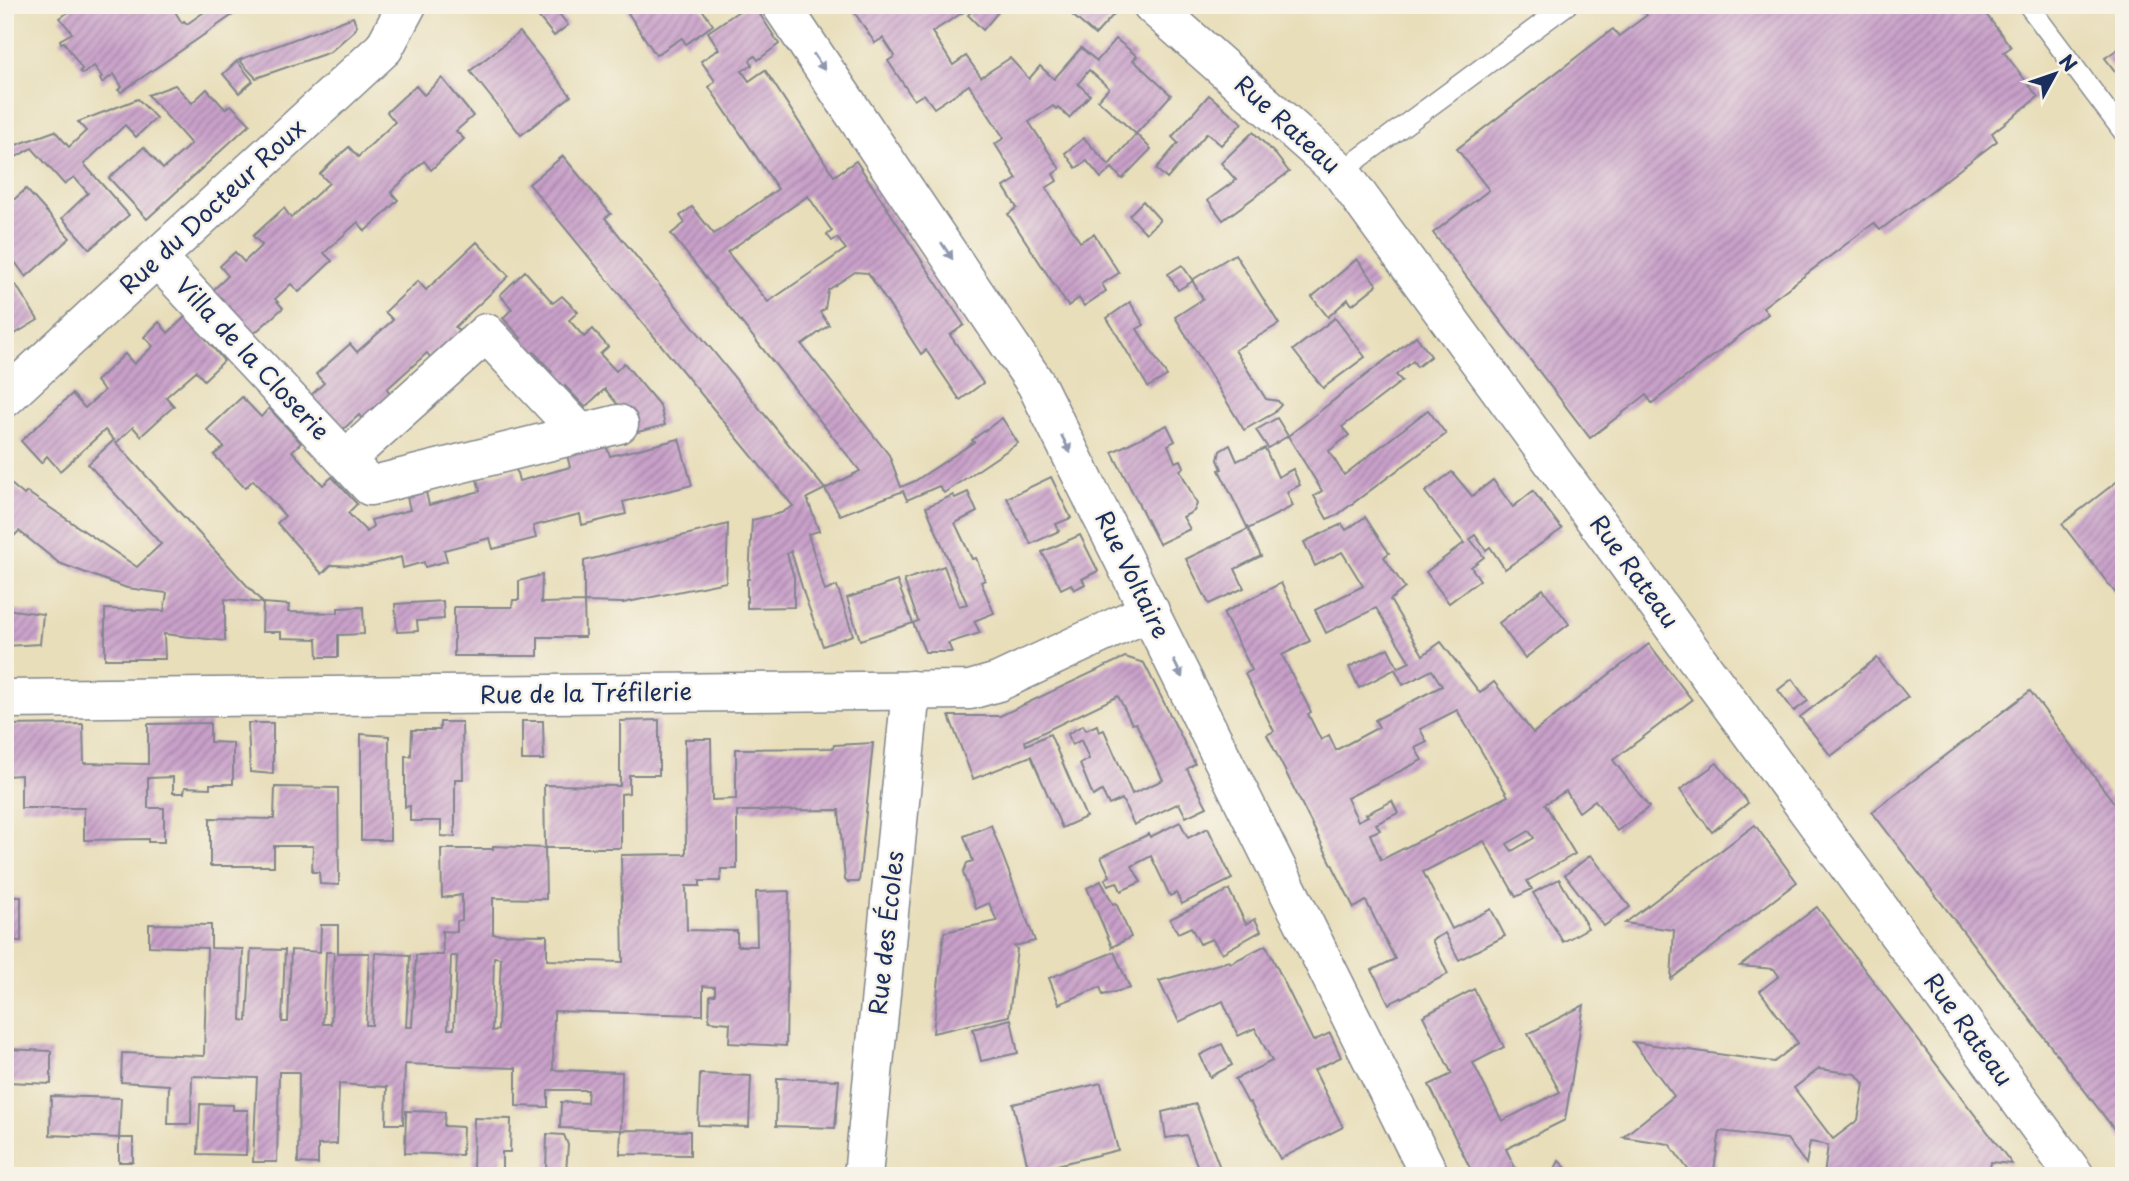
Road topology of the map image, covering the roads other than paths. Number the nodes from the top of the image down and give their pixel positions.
1 (407, 5) edge
2 (781, 5) edge
3 (1152, 5) edge
4 (1567, 5) edge
5 (2028, 5) edge
6 (2124, 134) edge
7 (1341, 172) junction
8 (158, 259) junction
9 (5, 398) edge
10 (619, 424) dead end
11 (580, 433) junction
12 (346, 459) junction
13 (1150, 611) junction
14 (911, 690) junction
15 (5, 699) edge
16 (863, 1176) edge
17 (1430, 1176) edge
18 (2075, 1176) edge

1 - 8 street, Rue du Docteur Roux
2 -> 13 street, Rue Voltaire
3 - 7 street, Rue Rateau
4 - 7 lane
5 - 6 lane
7 - 18 street, Rue Rateau
8 - 9 street, Rue du Docteur Roux
8 - 12 street, Villa de la Closerie
10 - 11 street, Villa de la Closerie
11 - 12 street, Villa de la Closerie
11 - 12 street, Villa de la Closerie
13 - 14 street, Rue de la Tréfilerie
13 -> 17 street, Rue Voltaire
14 - 15 street, Rue de la Tréfilerie
14 - 16 street, Rue des Écoles

